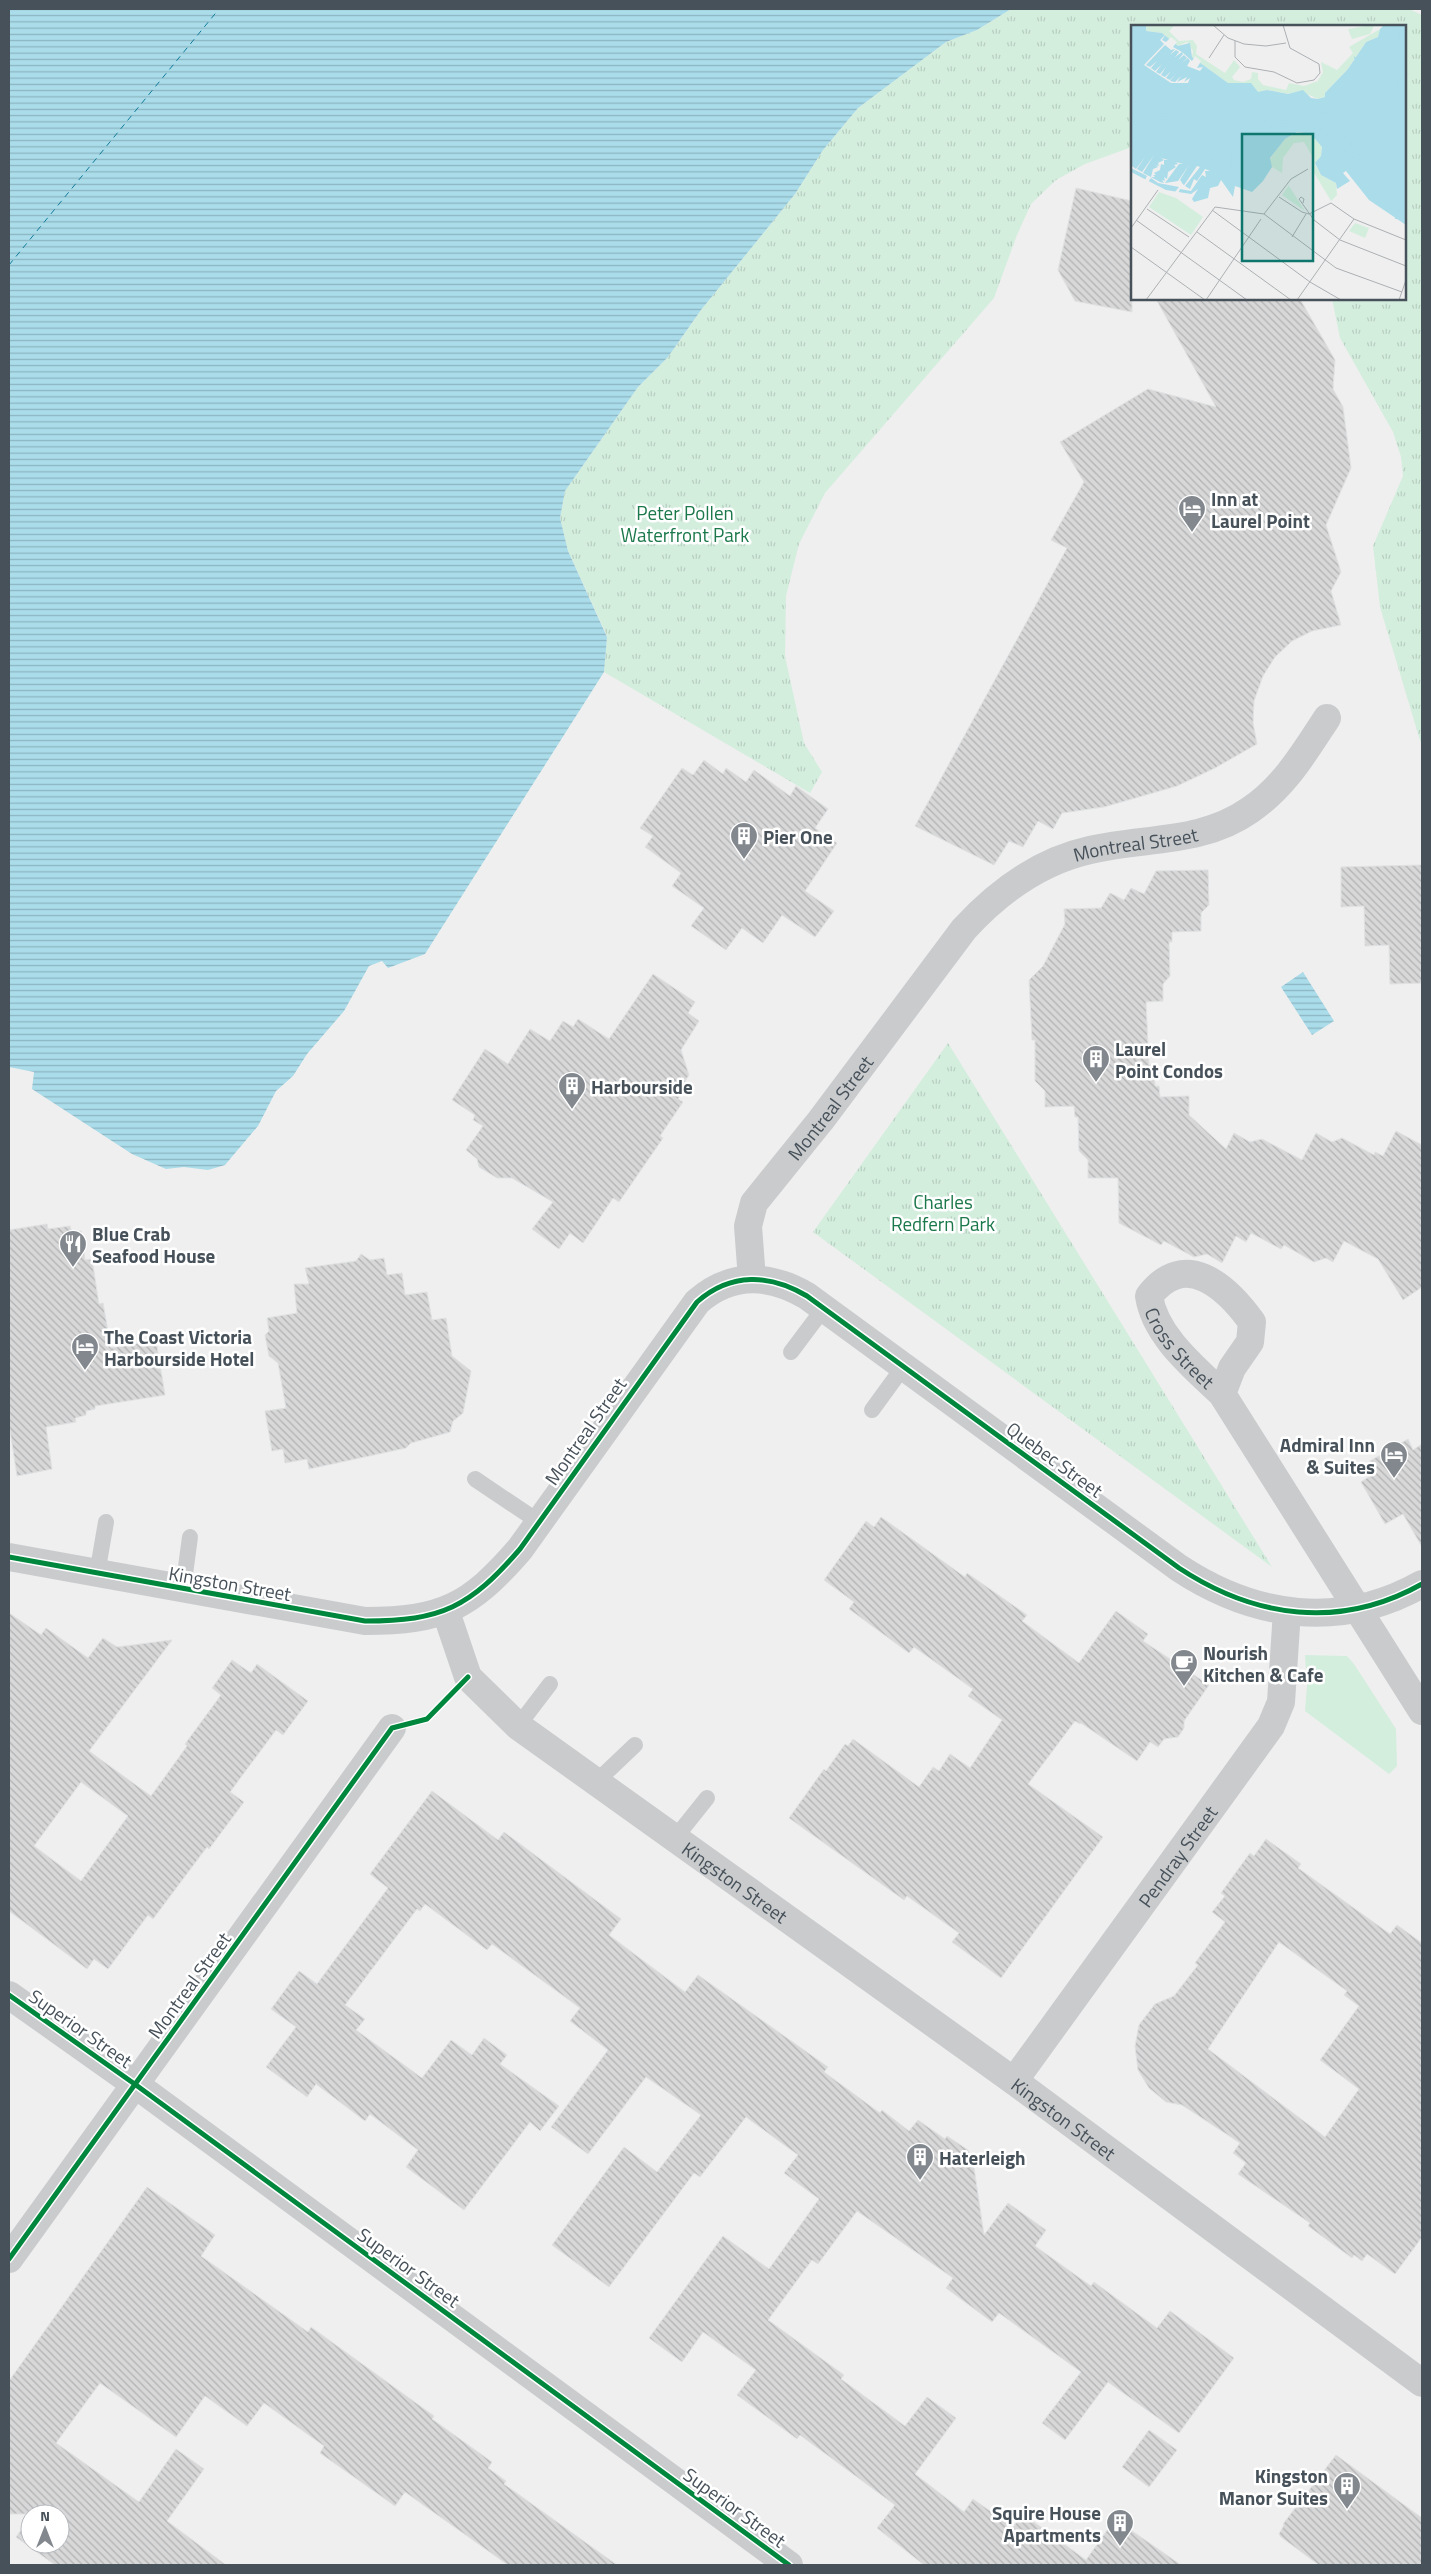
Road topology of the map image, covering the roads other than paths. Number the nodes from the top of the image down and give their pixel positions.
1 (1327, 718) dead end
2 (752, 1279) junction
3 (824, 1308) junction
4 (791, 1352) dead end
5 (904, 1366) junction
6 (1222, 1394) dead end
7 (872, 1410) dead end
8 (475, 1479) dead end
9 (106, 1522) dead end
10 (539, 1522) junction
11 (190, 1537) dead end
12 (9, 1558) edge
13 (97, 1574) junction
14 (1422, 1584) edge
15 (183, 1589) junction
16 (1359, 1610) junction
17 (1287, 1611) junction
18 (446, 1612) junction
19 (550, 1684) dead end
20 (1422, 1711) edge
21 (518, 1726) junction
22 (392, 1728) dead end
23 (635, 1745) dead end
24 (596, 1782) junction
25 (707, 1798) dead end
26 (675, 1838) junction
27 (9, 1995) edge
28 (1014, 2081) junction
29 (136, 2085) junction
30 (9, 2259) edge
31 (1422, 2383) edge
32 (789, 2565) edge

1 - 2 street, Montreal Street
2 - 3 street, Quebec Street
2 - 10 street, Montreal Street
3 - 4 lane
3 - 5 street, Quebec Street
5 - 7 lane
5 - 17 street, Quebec Street
6 - 16 street, Cross Street
8 - 10 lane
9 - 13 lane
10 - 18 street, Montreal Street
11 - 15 lane
12 - 13 street, Kingston Street
13 - 15 street, Kingston Street
14 - 16 street
15 - 18 street, Kingston Street
16 - 17 street, Quebec Street
16 - 20 street
17 - 28 street, Pendray Street
18 - 21 street, Kingston Street
19 - 21 lane
21 - 24 street, Kingston Street
22 - 29 street, Montreal Street
23 - 24 lane
24 - 26 street, Kingston Street
25 - 26 lane
26 - 28 street, Kingston Street
27 - 29 street, Superior Street
28 - 31 street, Kingston Street
29 - 30 street, Montreal Street
29 - 32 street, Superior Street

